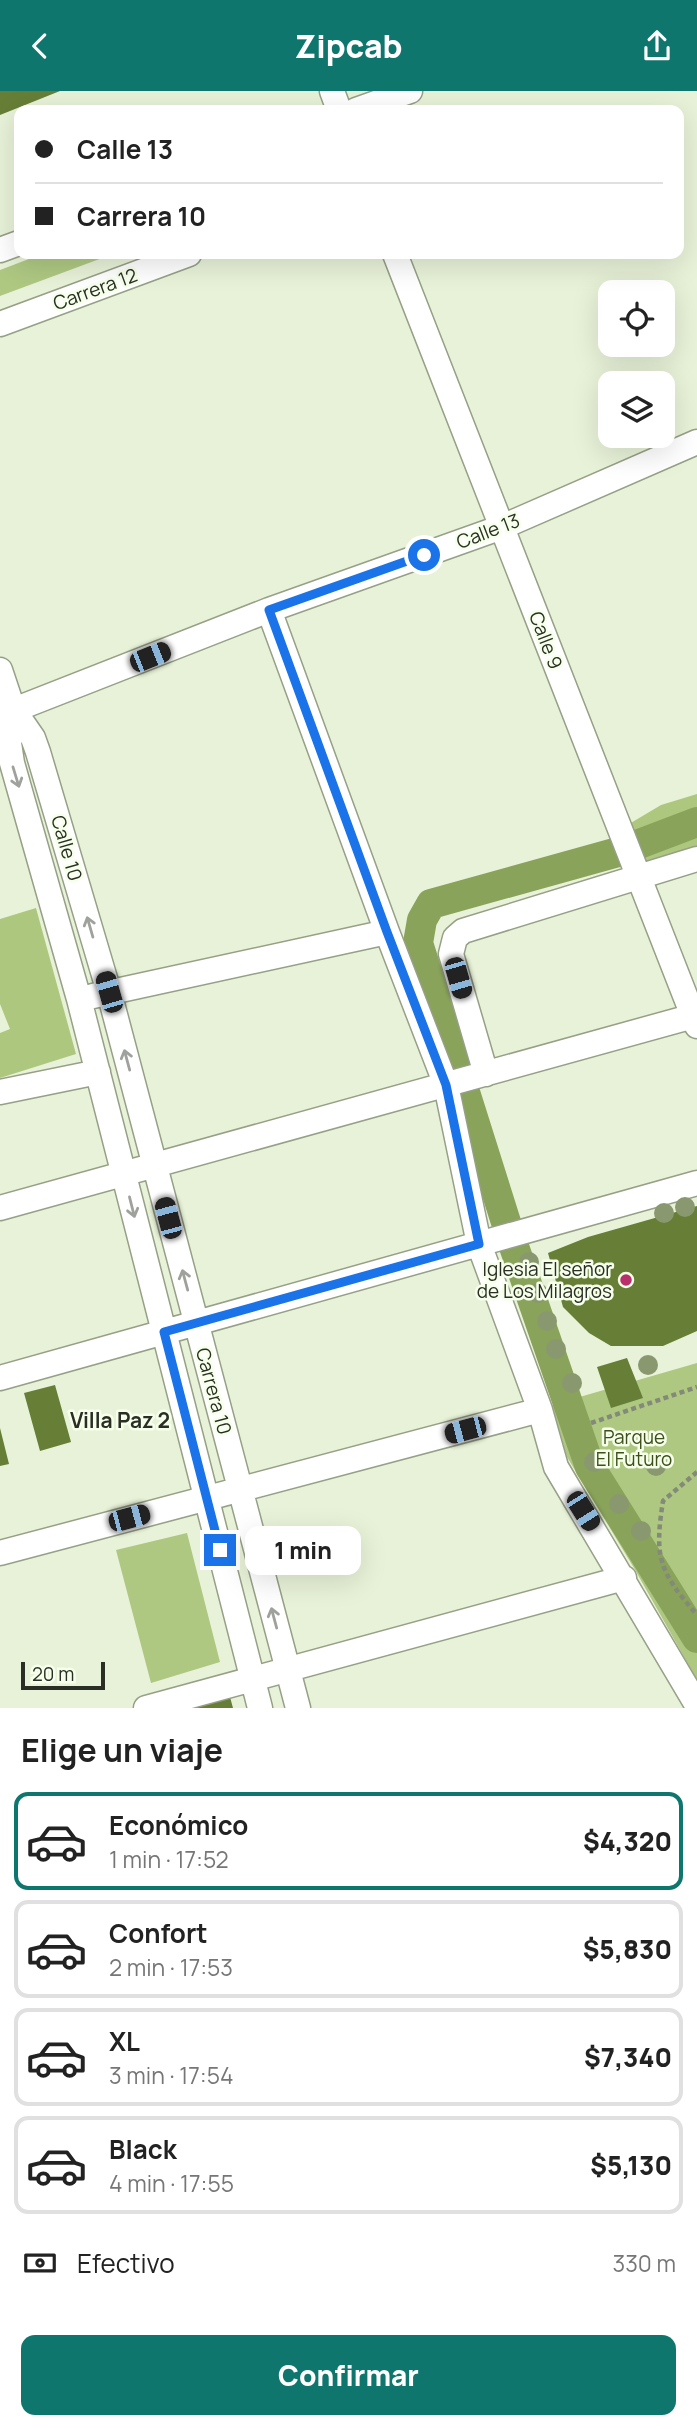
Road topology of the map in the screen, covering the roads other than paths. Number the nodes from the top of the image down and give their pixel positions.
1 (410, 91) edge
2 (370, 105) edge
3 (176, 259) edge
4 (397, 259) edge
5 (0, 324) edge
6 (697, 442) edge
7 (502, 527) junction
8 (269, 610) junction
9 (0, 670) edge
10 (7, 712) edge
11 (54, 805) junction
12 (27, 813) junction
13 (697, 859) edge
14 (636, 873) junction
15 (387, 932) junction
16 (109, 992) junction
17 (79, 999) junction
18 (696, 1019) edge
19 (97, 1072) junction
20 (486, 1074) junction
21 (446, 1085) junction
22 (0, 1092) edge
23 (154, 1165) junction
24 (123, 1174) junction
25 (697, 1182) edge
26 (0, 1208) edge
27 (479, 1244) junction
28 (196, 1323) junction
29 (164, 1332) junction
30 (0, 1378) edge
31 (540, 1410) junction
32 (240, 1489) junction
33 (207, 1498) junction
34 (0, 1552) edge
35 (624, 1578) junction
36 (288, 1669) junction
37 (253, 1679) junction
38 (697, 1705) edge
39 (145, 1708) edge
40 (260, 1708) edge
41 (298, 1708) edge

1 - 2 street
3 - 5 street, Carrera 12
4 - 7 street, Calle 9
6 - 7 street, Calle 13
7 - 8 street, Calle 13
7 - 14 street, Calle 9
8 - 10 street, Calle 13
8 - 15 street
9 - 10 street, Calle 10
10 - 11 street, Calle 10
10 -> 12 street, Calle 10
11 - 12 street
16 -> 11 street, Calle 10
12 - 17 street, Calle 10
13 - 14 street
14 - 18 street, Calle 9
14 - 20 street
15 - 16 street
15 - 21 street
16 - 17 street
23 -> 16 street, Carrera 10
17 - 19 street, Carrera 10
18 - 20 street
19 - 22 street
19 - 24 street, Carrera 10
20 - 21 street
21 - 23 street
21 - 27 street
23 - 24 street
28 -> 23 street, Carrera 10
24 - 26 street
24 -> 29 street, Carrera 10
25 - 27 street
27 - 28 street
27 - 31 street
28 - 29 street
28 - 32 street, Carrera 10
29 - 30 street
29 - 33 street, Carrera 10
31 - 32 street
31 - 35 street
32 - 33 street
36 -> 32 street, Carrera 10
33 - 34 street
33 - 37 street, Carrera 10
35 - 36 street
35 - 38 street
36 - 37 street
36 - 41 street, Carrera 10
37 - 39 street
37 - 40 street, Carrera 10

